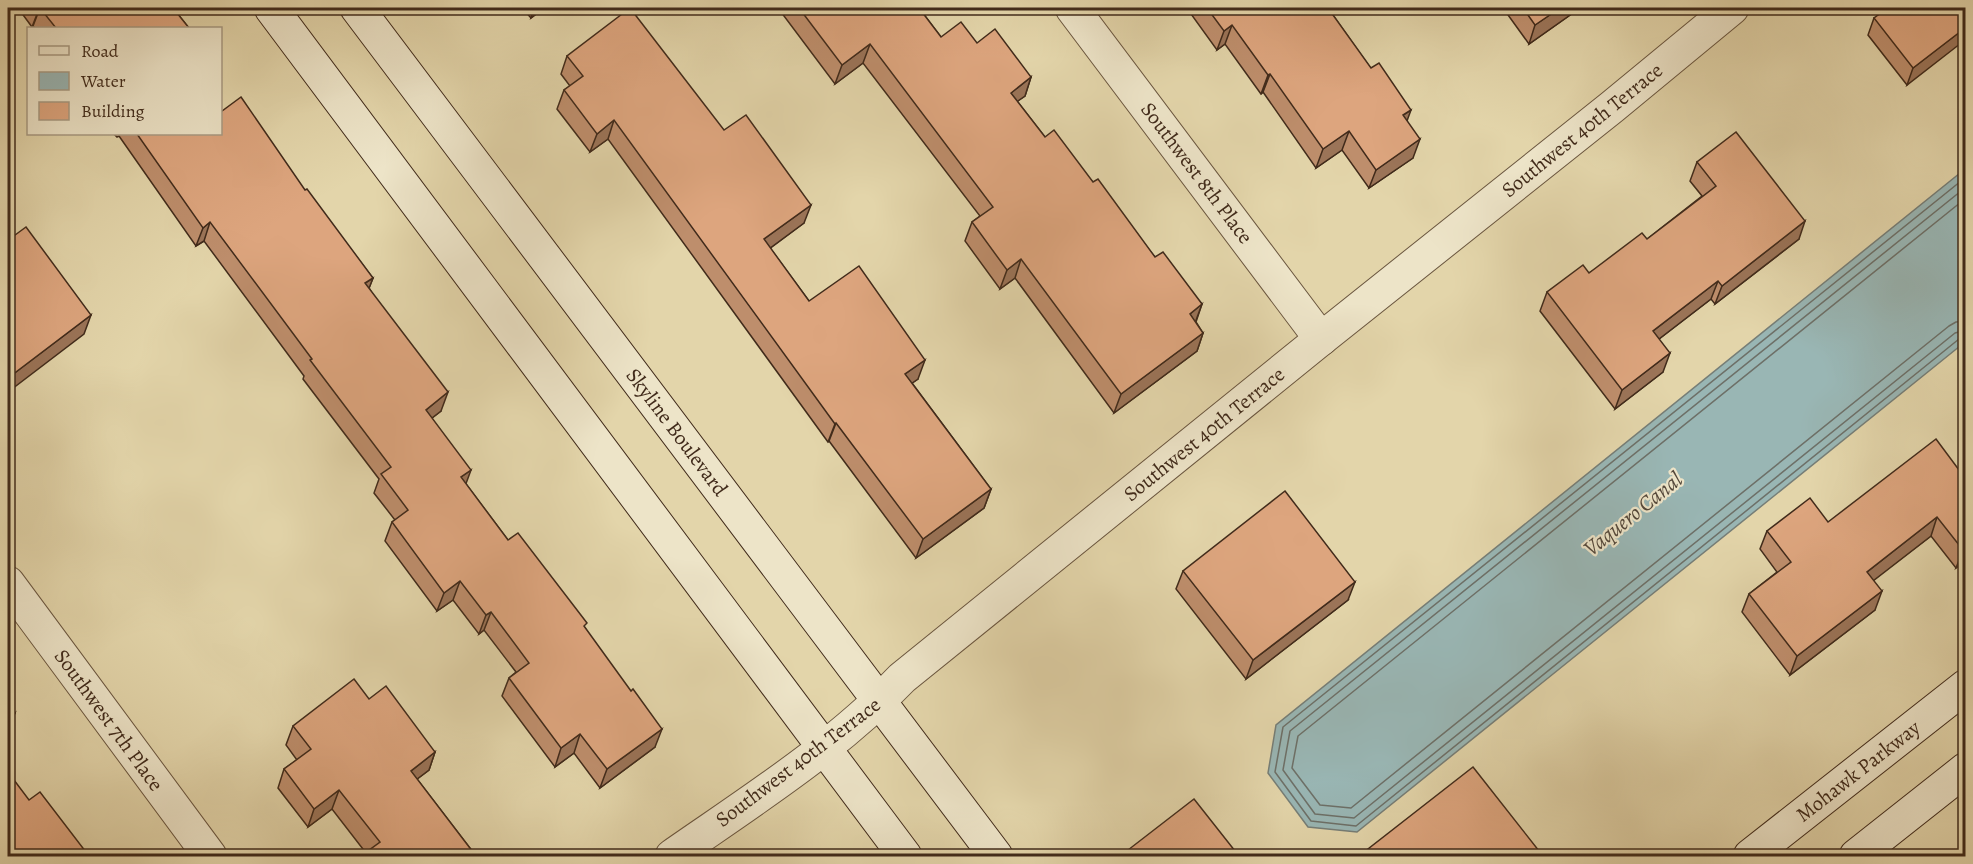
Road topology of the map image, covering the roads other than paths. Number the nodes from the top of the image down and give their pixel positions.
1 (271, 8) edge
2 (357, 8) edge
3 (1072, 8) edge
4 (1732, 8) edge
5 (1321, 339) junction
6 (8, 583) edge
7 (1965, 686) edge
8 (880, 701) junction
9 (824, 748) junction
10 (1965, 769) edge
11 (210, 856) edge
12 (672, 856) edge
13 (905, 856) edge
14 (996, 856) edge
15 (1750, 856) edge
16 (1856, 856) edge

1 - 9 street
2 - 8 street, Skyline Boulevard
3 - 5 street, Southwest 8th Place
4 - 5 street, Southwest 40th Terrace
5 - 8 street, Southwest 40th Terrace
6 - 11 street, Southwest 7th Place
7 - 15 street, Mohawk Parkway
8 - 9 street, Southwest 40th Terrace
8 - 14 street, Skyline Boulevard
9 - 12 street, Southwest 40th Terrace
9 - 13 street
10 - 16 street

